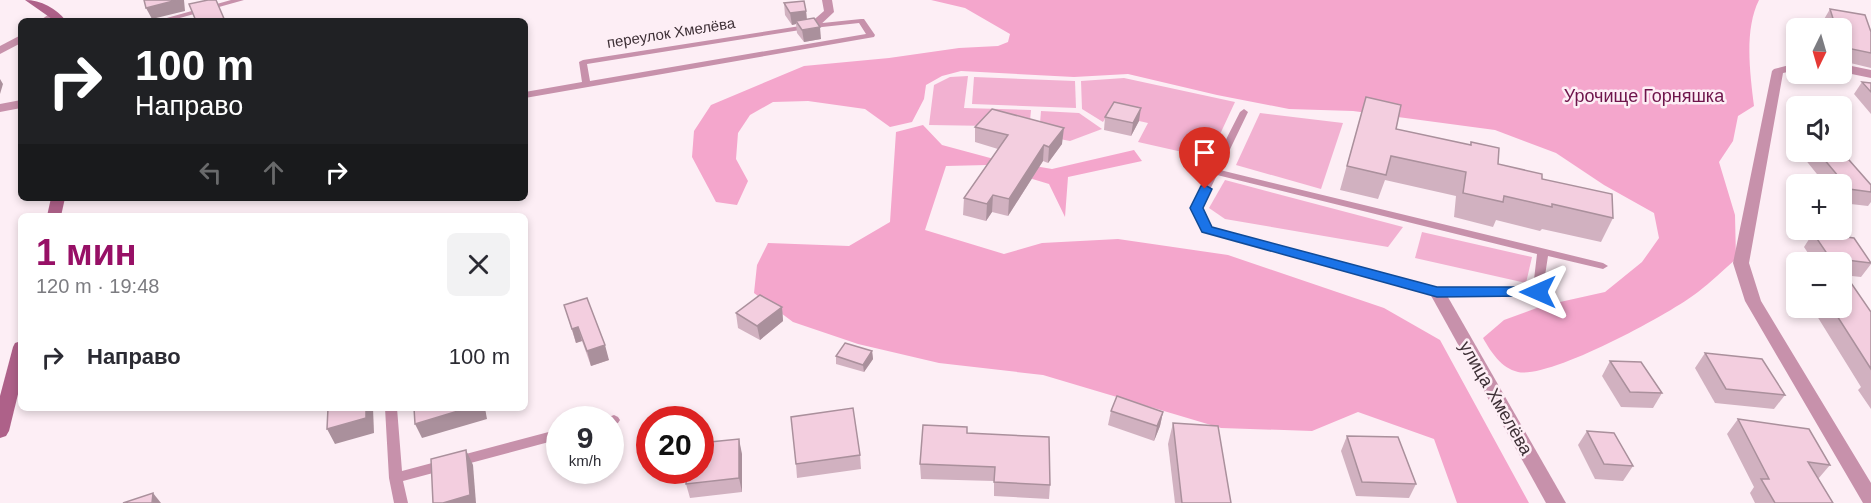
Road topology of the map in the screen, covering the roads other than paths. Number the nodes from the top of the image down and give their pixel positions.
1 (30, 0) edge
2 (240, 0) edge
3 (827, 0) edge
4 (58, 17) edge
5 (171, 18) edge
6 (813, 26) junction
7 (11, 41) edge
8 (0, 51) edge
9 (1786, 69) edge
10 (1852, 70) edge
11 (1871, 74) edge
12 (586, 84) junction
13 (528, 94) edge
14 (18, 105) edge
15 (0, 108) edge
16 (1244, 112) dead end
17 (1214, 171) junction
18 (1543, 252) junction
19 (1604, 266) dead end
20 (1437, 292) junction
21 (18, 359) edge
22 (391, 411) edge
23 (0, 431) edge
24 (546, 438) edge
25 (396, 478) junction
26 (1871, 500) edge
27 (401, 503) edge
28 (1556, 503) edge

1 - 4 main road
2 - 5 lane
3 - 6 street
6 - 12 lane, переулок Хмелёва
6 - 12 lane
7 - 8 street
9 - 26 street
10 - 11 street
12 - 13 lane
14 - 15 street
16 - 17 lane
17 - 18 lane
17 - 20 lane
18 - 19 lane
18 - 20 lane
20 - 28 street, улица Хмелёва
21 - 23 main road
22 - 25 lane
24 - 25 lane
25 - 27 lane

